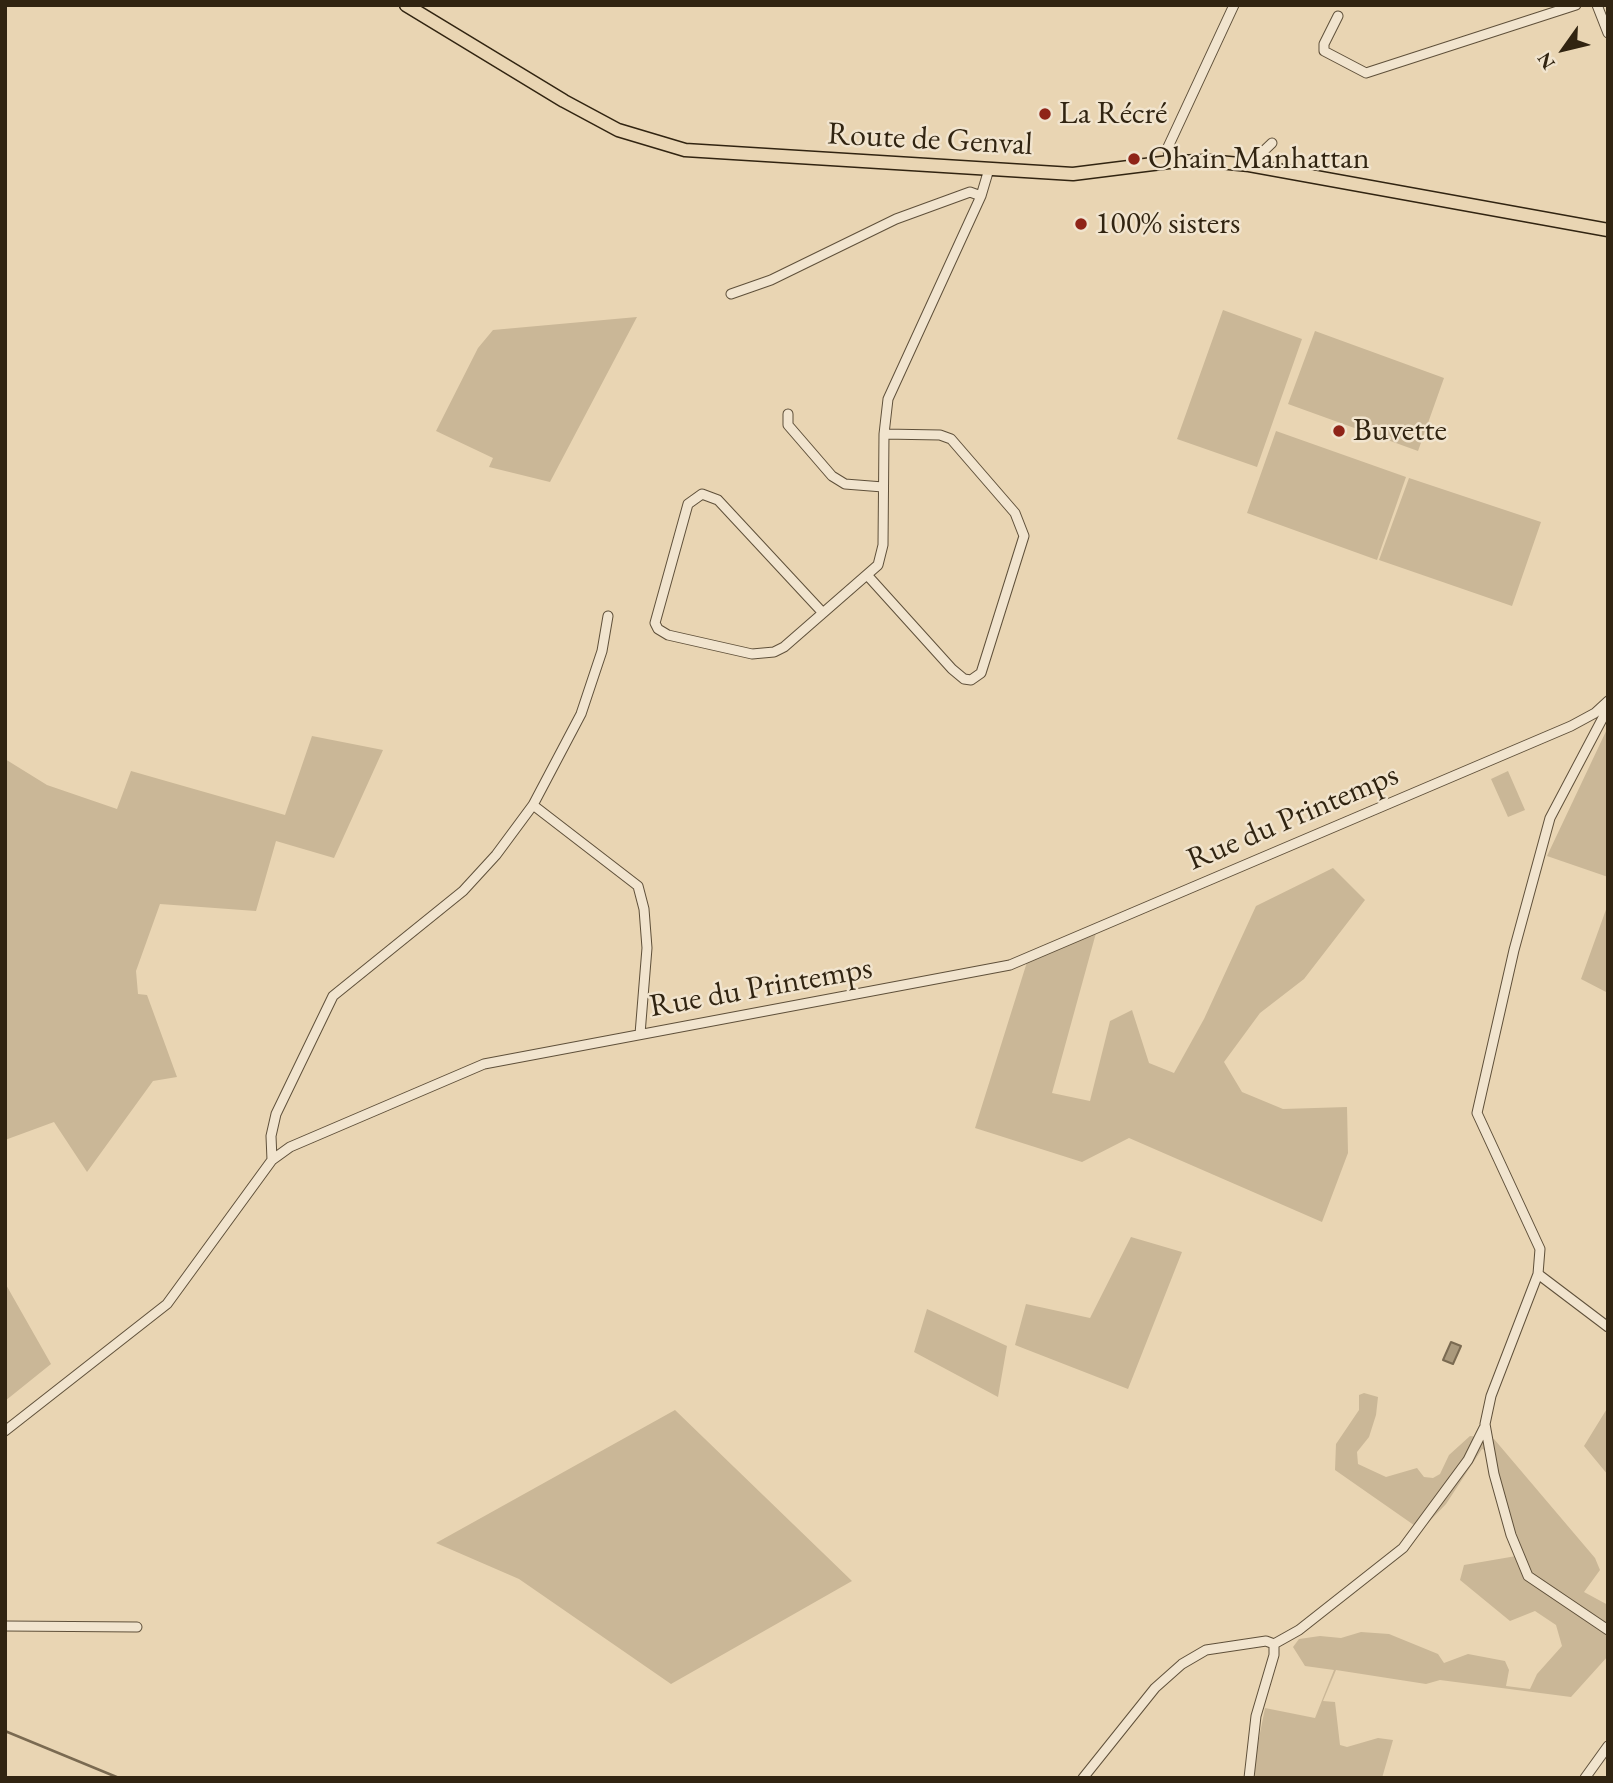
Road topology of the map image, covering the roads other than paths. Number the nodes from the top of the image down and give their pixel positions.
1 (406, 5) edge
2 (1234, 5) edge
3 (1576, 5) edge
4 (1597, 5) edge
5 (1338, 16) dead end
6 (1608, 33) edge
7 (1272, 143) dead end
8 (1169, 162) junction
9 (1249, 165) junction
10 (989, 169) junction
11 (981, 196) junction
12 (1608, 230) edge
13 (732, 294) dead end
14 (788, 414) dead end
15 (884, 434) junction
16 (883, 487) junction
17 (868, 576) junction
18 (822, 613) junction
19 (608, 616) dead end
20 (1608, 701) edge
21 (1608, 708) edge
22 (533, 804) junction
23 (640, 1034) junction
24 (272, 1160) junction
25 (1538, 1274) junction
26 (1608, 1327) edge
27 (1485, 1424) junction
28 (5, 1431) edge
29 (5, 1626) edge
30 (137, 1628) dead end
31 (1608, 1630) edge
32 (1274, 1644) junction
33 (1608, 1746) edge
34 (1083, 1778) edge
35 (1248, 1778) edge
36 (1585, 1778) edge

1 - 10 main road, Route de Genval
2 - 8 street
3 - 5 street
4 - 6 street
7 - 9 street
8 - 9 main road, Route de Genval
8 - 10 main road, Route de Genval
9 - 12 main road, Route de Genval
10 - 11 street
11 - 13 street
11 - 15 street
14 - 16 street
15 - 16 street
15 - 17 street
16 - 17 street
17 - 18 street
18 - 18 street
19 - 22 street
20 - 23 street, Rue du Printemps
21 - 25 street
22 - 23 street
22 - 24 street
23 - 24 street, Rue du Printemps
24 - 28 street, Rue du Printemps
25 - 26 street
25 - 27 street
27 - 31 street
27 - 32 street
29 - 30 street
32 - 34 street
32 - 35 street
33 - 36 street

